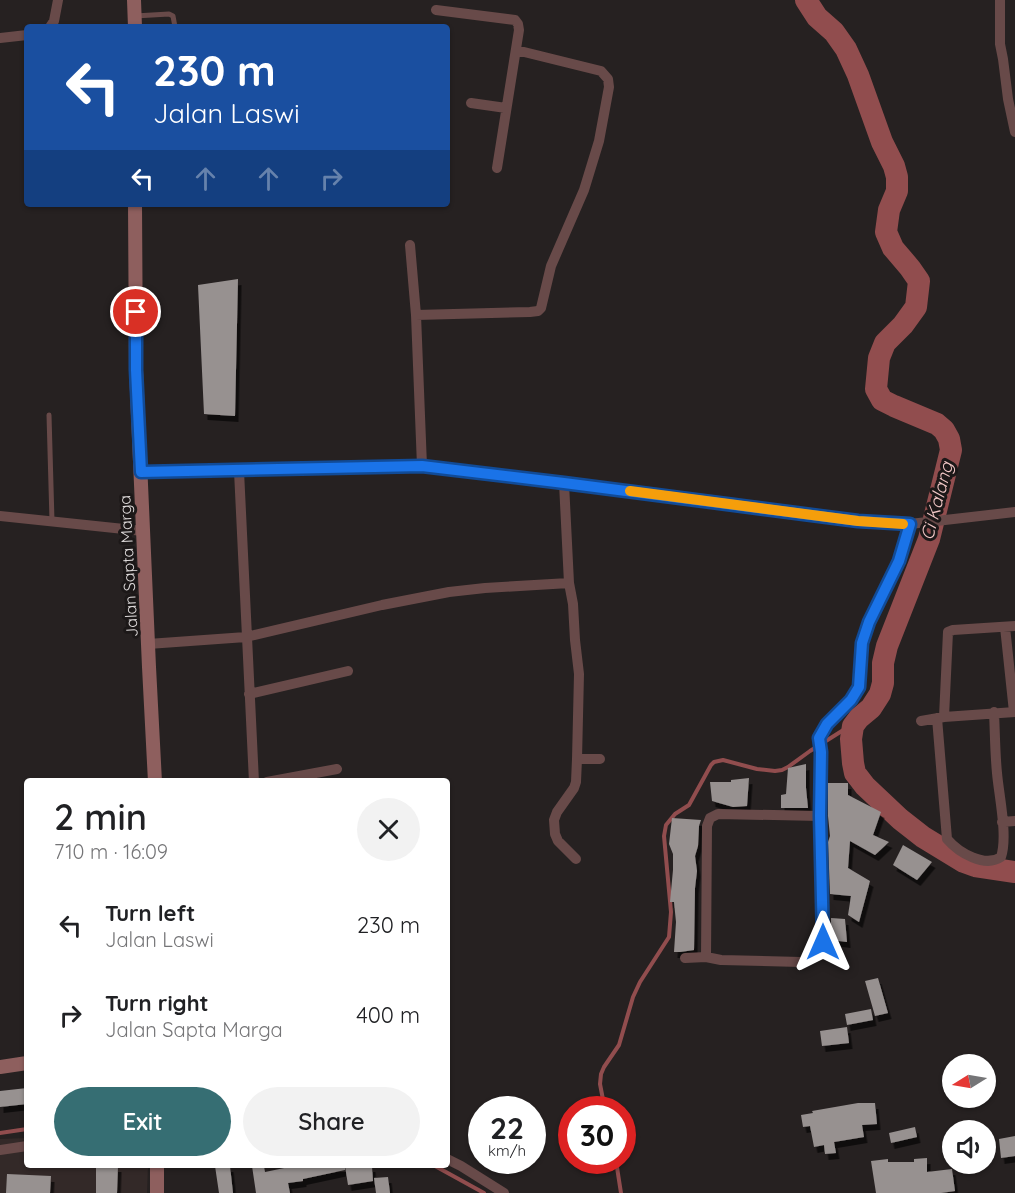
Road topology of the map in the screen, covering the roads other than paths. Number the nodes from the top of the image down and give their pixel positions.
1 (58, 0) edge
2 (134, 0) edge
3 (1000, 0) edge
4 (436, 10) dead end
5 (135, 21) edge
6 (52, 24) edge
7 (174, 24) edge
8 (24, 35) edge
9 (0, 38) edge
10 (516, 50) junction
11 (471, 103) dead end
12 (506, 108) junction
13 (1015, 132) edge
14 (497, 168) dead end
15 (135, 207) edge
16 (410, 245) dead end
17 (416, 315) junction
18 (49, 415) dead end
19 (422, 466) junction
20 (239, 471) junction
21 (141, 472) junction
22 (564, 483) junction
23 (1015, 512) edge
24 (0, 516) edge
25 (52, 521) junction
26 (914, 523) junction
27 (143, 531) junction
28 (569, 584) junction
29 (1010, 626) edge
30 (246, 637) junction
31 (148, 644) junction
32 (348, 671) dead end
33 (249, 694) junction
34 (994, 712) junction
35 (1014, 712) edge
36 (941, 718) junction
37 (921, 721) dead end
38 (577, 759) junction
39 (600, 759) dead end
40 (338, 769) dead end
41 (155, 778) edge
42 (254, 778) edge
43 (289, 778) edge
44 (820, 816) junction
45 (1015, 820) edge
46 (1002, 822) junction
47 (576, 859) dead end
48 (706, 957) junction
49 (685, 958) dead end
50 (24, 1063) edge
51 (0, 1067) edge
52 (24, 1146) edge
53 (0, 1150) edge
54 (450, 1160) edge
55 (158, 1168) edge
56 (157, 1193) edge
57 (504, 1193) edge

1 - 6 street
2 - 5 main road
3 - 13 street
4 - 10 street
5 - 7 lane
8 - 9 street
10 - 12 street
10 - 17 street
11 - 12 street
12 - 14 street
15 - 21 main road, Jalan Sapta Marga
16 - 17 street
17 - 19 street
18 - 25 lane
19 - 20 street
19 - 22 street
20 - 21 street
20 - 30 street
21 - 27 main road, Jalan Sapta Marga
22 - 26 street
22 - 28 street
23 - 26 street
24 - 25 street
25 - 27 street
26 - 44 street
27 - 31 main road, Jalan Sapta Marga
28 - 30 street
28 - 38 street
29 - 35 street
29 - 36 street
30 - 31 street
30 - 33 street
31 - 41 main road, Jalan Sapta Marga
32 - 33 street
33 - 42 street
34 - 35 street
34 - 36 street
34 - 46 street
36 - 37 street
36 - 46 street
38 - 39 street
38 - 47 street
40 - 43 street
44 - 48 street
44 - 48 street
45 - 46 street
48 - 49 street
50 - 51 main road
52 - 53 street
54 - 57 street
55 - 56 main road

